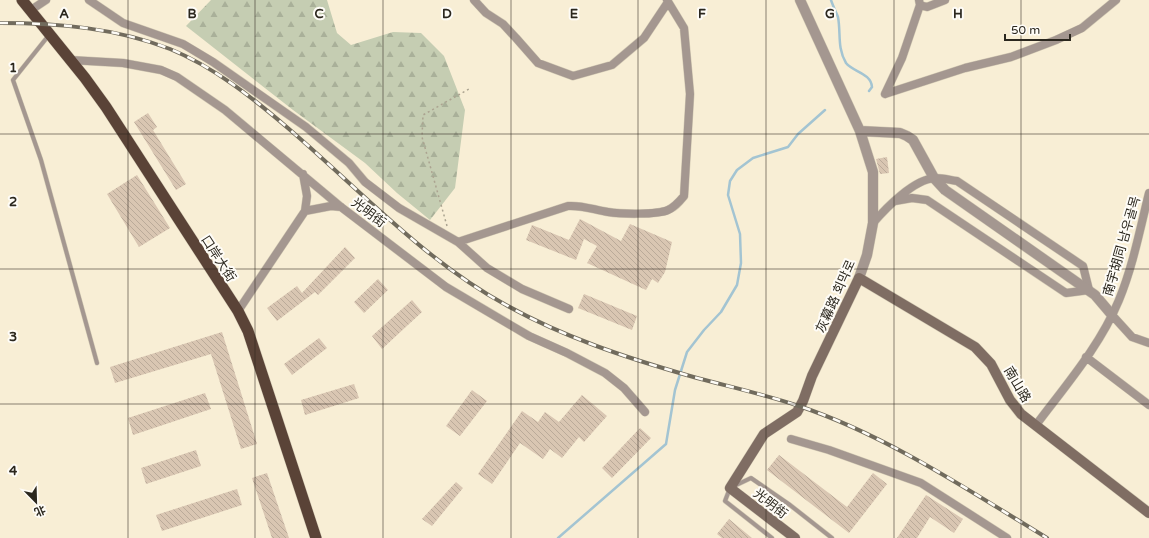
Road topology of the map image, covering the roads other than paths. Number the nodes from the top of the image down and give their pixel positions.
1 (22, 0) edge
2 (46, 0) edge
3 (89, 0) edge
4 (474, 0) edge
5 (800, 0) edge
6 (945, 0) edge
7 (1116, 0) edge
8 (668, 1) edge
9 (919, 2) edge
10 (31, 10) junction
11 (49, 34) junction
12 (70, 60) junction
13 (860, 131) junction
14 (303, 174) junction
15 (934, 178) junction
16 (1149, 194) edge
17 (895, 201) junction
18 (341, 207) junction
19 (305, 211) junction
20 (873, 223) junction
21 (458, 242) junction
22 (859, 278) junction
23 (1089, 290) junction
24 (569, 309) dead end
25 (238, 311) junction
26 (1112, 314) junction
27 (1149, 343) edge
28 (1086, 357) junction
29 (98, 363) dead end
30 (1149, 405) edge
31 (645, 412) dead end
32 (1036, 425) junction
33 (791, 439) dead end
34 (730, 488) junction
35 (1149, 513) edge
36 (316, 538) edge
37 (772, 538) edge
38 (795, 538) edge
39 (832, 538) edge
40 (1007, 538) edge

1 - 10 highway, 口岸大街
2 - 10 street
3 - 21 street
4 - 8 street
5 - 13 street, 灰幕路 회막로
6 - 9 street
7 - 9 street
8 - 21 street
10 - 11 highway, 口岸大街
11 - 12 highway, 口岸大街
11 - 29 lane
12 - 14 street, 光明街
12 - 25 highway, 口岸大街
13 - 15 street
13 - 20 street, 灰幕路 회막로
14 - 18 street, 光明街
14 - 19 street
15 - 17 street
15 - 23 street
15 - 23 street
16 - 26 street, 南宇胡同 남우골목
17 - 20 street
17 - 23 street
18 - 19 street
18 - 31 street, 光明街
19 - 25 street
20 - 22 street, 灰幕路 회막로
21 - 24 street
22 - 32 main road, 南山路
22 - 34 main road, 灰幕路 회막로
23 - 26 street
25 - 36 highway, 口岸大街
26 - 27 street
26 - 28 street, 南宇胡同 남우골목
28 - 30 street
28 - 32 street, 南宇胡同 남우골목
32 - 35 main road, 南山路
33 - 40 street
34 - 37 lane
34 - 38 main road, 光明街
34 - 39 lane

